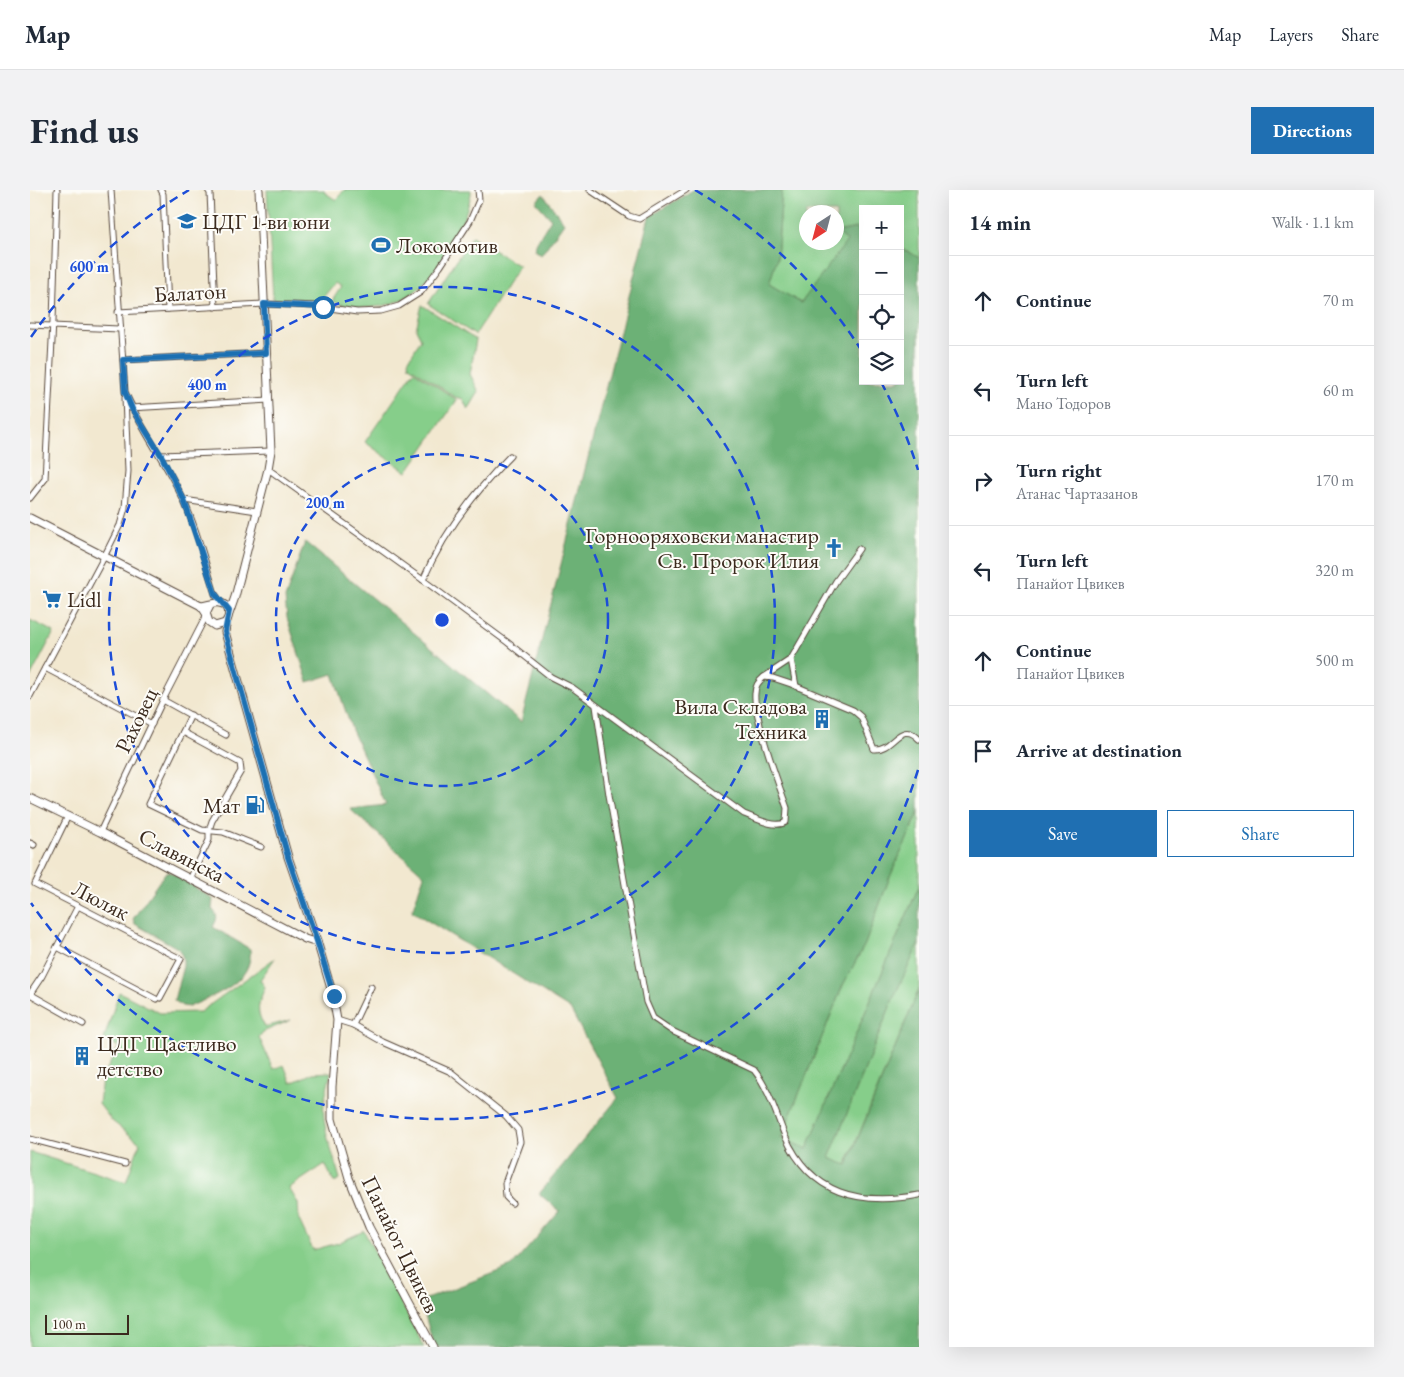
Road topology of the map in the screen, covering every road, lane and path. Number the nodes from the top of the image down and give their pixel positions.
1 (57, 190) edge
2 (110, 190) edge
3 (161, 190) edge
4 (208, 190) edge
5 (259, 190) edge
6 (478, 190) edge
7 (590, 190) edge
8 (686, 190) edge
9 (264, 304) junction
10 (215, 307) junction
11 (168, 309) junction
12 (118, 312) junction
13 (30, 325) edge
14 (53, 326) junction
15 (120, 329) junction
16 (266, 353) junction
17 (123, 360) junction
18 (125, 392) junction
19 (269, 400) junction
20 (126, 406) junction
21 (132, 409) junction
22 (271, 451) junction
23 (161, 455) junction
24 (510, 456) dead end
25 (268, 469) junction
26 (30, 498) edge
27 (184, 500) junction
28 (257, 511) junction
29 (30, 518) edge
30 (859, 549) dead end
31 (104, 557) junction
32 (423, 580) junction
33 (215, 594) junction
34 (234, 600) junction
35 (211, 605) junction
36 (223, 605) junction
37 (228, 617) junction
38 (207, 618) junction
39 (225, 632) junction
40 (791, 659) junction
41 (45, 668) junction
42 (764, 677) junction
43 (796, 686) junction
44 (30, 696) edge
45 (164, 700) junction
46 (596, 706) junction
47 (191, 715) junction
48 (152, 724) junction
49 (183, 732) junction
50 (226, 735) dead end
51 (919, 739) edge
52 (30, 798) edge
53 (68, 816) junction
54 (209, 830) junction
55 (100, 832) junction
56 (261, 847) dead end
57 (190, 879) junction
58 (78, 906) junction
59 (317, 941) junction
60 (57, 947) junction
61 (371, 988) dead end
62 (30, 994) edge
63 (337, 1020) junction
64 (82, 1024) dead end
65 (352, 1025) junction
66 (30, 1139) edge
67 (125, 1164) dead end
68 (919, 1195) edge
69 (512, 1203) dead end
70 (433, 1347) edge

1 - 14 street
2 - 12 street
3 - 11 street
4 - 10 street
5 - 9 street, Панайот Цвикев
6 - 9 street, Балатон
7 - 8 street
9 - 10 street, Балатон
9 - 16 street, Панайот Цвикев
10 - 11 street, Балатон
11 - 12 street, Балатон
12 - 15 street
13 - 14 street
14 - 15 street
14 - 26 street
15 - 17 street
16 - 17 street
16 - 19 street, Панайот Цвикев
17 - 18 street
18 - 20 street
18 - 21 street
19 - 21 street
19 - 22 street, Панайот Цвикев
20 - 21 street
20 - 31 street
21 - 23 street
22 - 23 street
22 - 25 street, Панайот Цвикев
23 - 27 street
24 - 32 street
25 - 28 street, Панайот Цвикев
25 - 32 street
27 - 28 street
27 - 33 street
28 - 34 street, Панайот Цвикев
29 - 31 street
30 - 40 street
31 - 38 street
31 - 41 street
32 - 46 street
33 - 35 street
33 - 36 street
34 - 36 street
34 - 37 street, Панайот Цвикев
35 - 36 street
35 - 38 street
36 - 37 street
37 - 38 street
37 - 39 street, Панайот Цвикев
38 - 39 street
38 - 45 street, Раховец
39 - 59 street, Панайот Цвикев
40 - 42 street
40 - 43 street
41 - 44 street
41 - 48 street
42 - 43 street
42 - 46 street
43 - 51 street
45 - 47 street
45 - 48 street, Раховец
46 - 68 street
47 - 49 street
47 - 50 street
48 - 55 street, Раховец
49 - 54 street
49 - 54 street
52 - 53 street, Славянска
53 - 55 street, Славянска
53 - 58 street, Люляк
54 - 56 street
54 - 57 street
55 - 57 street, Славянска
57 - 59 street, Славянска
58 - 60 street
58 - 60 street, Люляк
59 - 63 street, Панайот Цвикев
60 - 62 street
61 - 65 street
62 - 64 street
63 - 65 street
63 - 70 street, Панайот Цвикев
65 - 69 street
66 - 67 street

